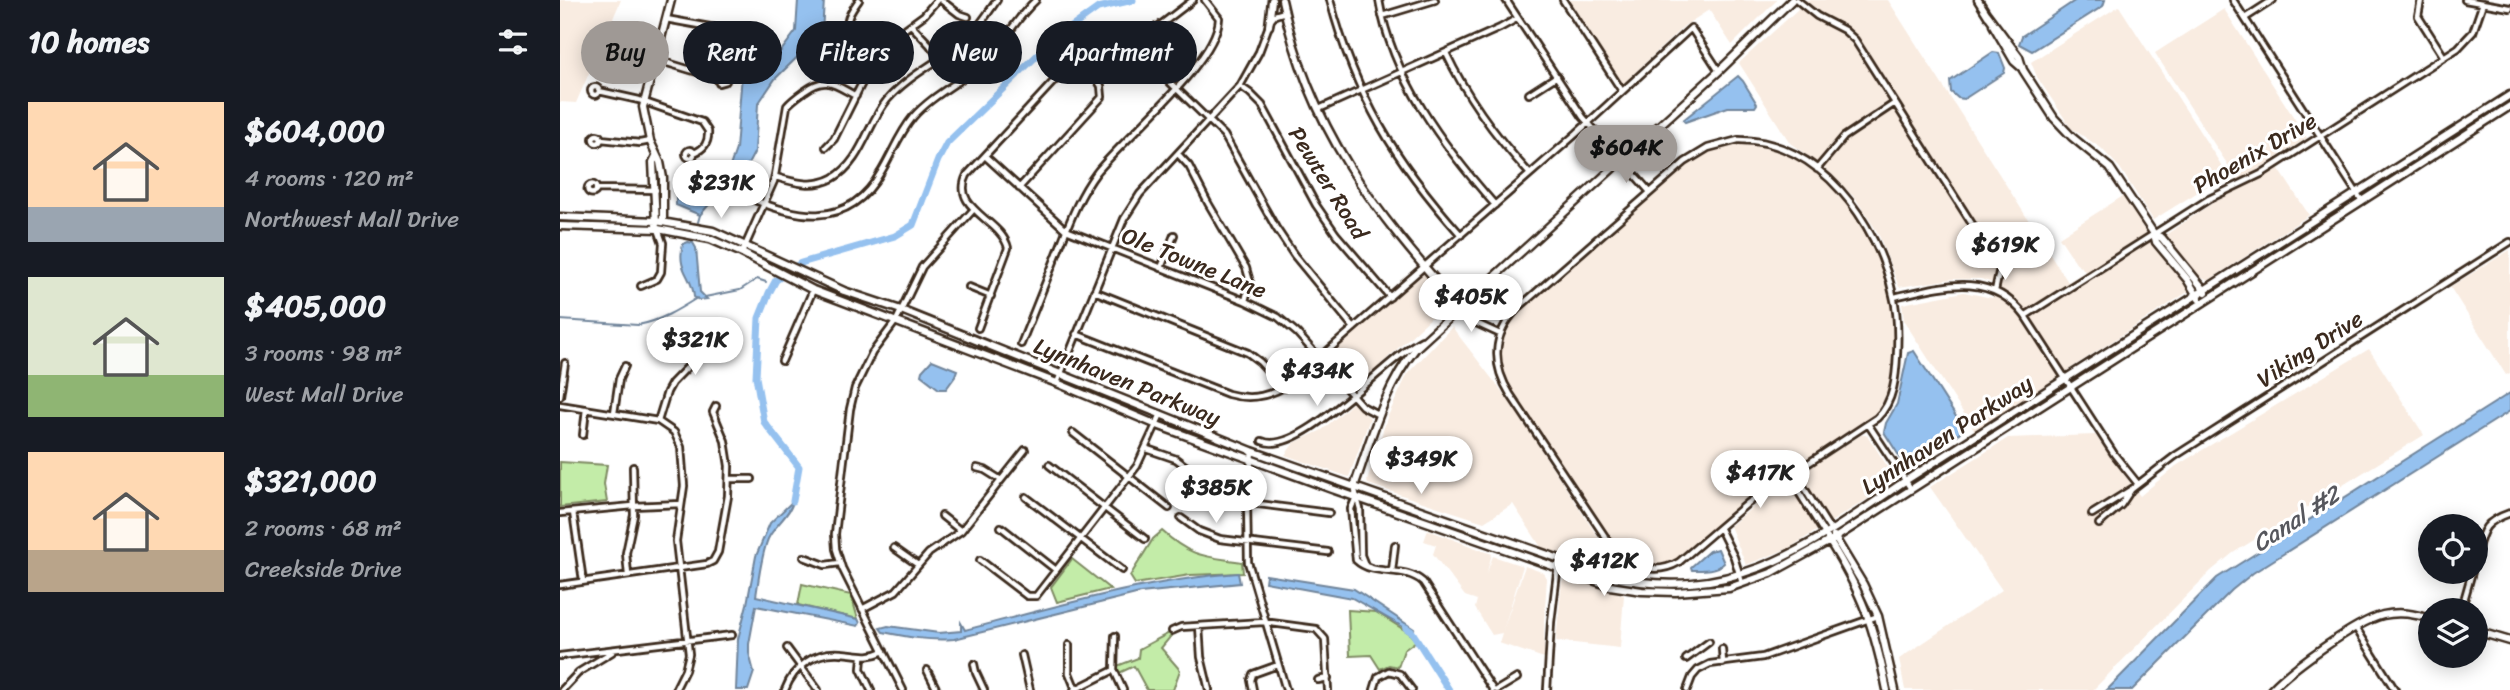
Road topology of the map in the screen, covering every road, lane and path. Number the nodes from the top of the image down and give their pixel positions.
1 (671, 0) edge
2 (859, 0) edge
3 (939, 0) edge
4 (997, 0) edge
5 (1036, 0) edge
6 (1193, 0) edge
7 (1205, 0) edge
8 (1272, 0) edge
9 (1282, 0) edge
10 (1330, 0) edge
11 (1379, 0) edge
12 (1434, 0) edge
13 (1507, 0) edge
14 (1563, 0) edge
15 (1795, 0) edge
16 (1979, 0) edge
17 (2234, 0) edge
18 (2273, 0) edge
19 (2421, 0) edge
20 (2465, 0) edge
21 (2483, 3) junction
22 (2510, 8) edge
23 (1284, 12) junction
24 (1382, 16) junction
25 (968, 17) dead end
26 (1518, 18) junction
27 (2245, 18) junction
28 (666, 19) joint
29 (849, 21) edge
30 (981, 21) edge
31 (1017, 21) edge
32 (1168, 21) edge
33 (683, 22) edge
34 (914, 23) edge
35 (1269, 26) junction
36 (914, 28) edge
37 (928, 44) edge
38 (1446, 53) junction
39 (2444, 57) junction
40 (928, 65) edge
41 (1719, 71) junction
42 (1404, 72) junction
43 (1557, 76) junction
44 (648, 84) edge
45 (862, 84) edge
46 (955, 84) edge
47 (1051, 84) edge
48 (1100, 84) edge
49 (1172, 84) edge
50 (1240, 86) junction
51 (1176, 88) junction
52 (1361, 90) junction
53 (599, 91) dead end
54 (1622, 91) junction
55 (1529, 94) dead end
56 (856, 96) junction
57 (2510, 96) edge
58 (643, 102) junction
59 (1895, 103) junction
60 (2510, 106) edge
61 (1317, 110) junction
62 (1210, 120) junction
63 (1588, 124) junction
64 (2321, 136) junction
65 (601, 139) dead end
66 (650, 141) junction
67 (827, 147) dead end
68 (694, 153) dead end
69 (1178, 154) junction
70 (985, 156) junction
71 (1621, 160) junction
72 (1817, 169) junction
73 (1530, 174) junction
74 (776, 177) junction
75 (1019, 188) junction
76 (596, 189) dead end
77 (660, 191) junction
78 (1650, 192) junction
79 (2357, 193) junction
80 (741, 194) dead end
81 (2362, 201) junction
82 (764, 205) junction
83 (1495, 205) junction
84 (974, 209) junction
85 (560, 217) edge
86 (656, 221) junction
87 (664, 222) junction
88 (560, 226) edge
89 (658, 229) junction
90 (1066, 230) junction
91 (2154, 234) junction
92 (1174, 235) dead end
93 (1461, 235) junction
94 (2510, 242) edge
95 (746, 245) junction
96 (1111, 248) junction
97 (742, 253) junction
98 (1425, 266) junction
99 (1161, 268) junction
100 (641, 286) dead end
101 (969, 287) dead end
102 (813, 290) junction
103 (1094, 291) junction
104 (1995, 291) junction
105 (2205, 291) junction
106 (853, 294) junction
107 (990, 296) junction
108 (2197, 296) junction
109 (1390, 297) junction
110 (1894, 297) junction
111 (2210, 299) junction
112 (1245, 301) junction
113 (2202, 303) junction
114 (1460, 307) junction
115 (901, 310) junction
116 (2025, 316) junction
117 (896, 321) junction
118 (978, 328) dead end
119 (1354, 328) junction
120 (717, 331) dead end
121 (1076, 334) junction
122 (1500, 334) junction
123 (1423, 340) junction
124 (1021, 344) dead end
125 (687, 346) dead end
126 (697, 357) junction
127 (1320, 359) junction
128 (782, 361) dead end
129 (565, 362) dead end
130 (625, 366) dead end
131 (1061, 374) junction
132 (1057, 383) junction
133 (2068, 383) junction
134 (1284, 388) junction
135 (1352, 395) junction
136 (560, 396) edge
137 (560, 405) edge
138 (716, 406) dead end
139 (586, 409) junction
140 (614, 413) junction
141 (1161, 414) junction
142 (1380, 415) junction
143 (659, 421) junction
144 (1868, 424) junction
145 (1157, 425) junction
146 (1073, 433) dead end
147 (583, 435) dead end
148 (1262, 441) dead end
149 (1147, 449) junction
150 (1025, 450) dead end
151 (1252, 451) junction
152 (1251, 460) junction
153 (1049, 465) dead end
154 (633, 467) dead end
155 (977, 468) dead end
156 (1192, 471) dead end
157 (1791, 474) junction
158 (1129, 477) junction
159 (752, 478) dead end
160 (729, 479) junction
161 (1001, 480) junction
162 (1905, 481) junction
163 (2138, 484) junction
164 (1208, 485) dead end
165 (1354, 487) junction
166 (1911, 489) junction
167 (2132, 489) junction
168 (1026, 497) dead end
169 (1356, 497) junction
170 (1247, 502) junction
171 (681, 504) junction
172 (633, 506) junction
173 (1104, 508) junction
174 (1170, 508) dead end
175 (573, 512) junction
176 (560, 513) edge
177 (1329, 513) dead end
178 (2510, 513) edge
179 (2092, 514) dead end
180 (942, 516) dead end
181 (1181, 518) dead end
182 (2099, 524) dead end
183 (2488, 524) edge
184 (1001, 527) dead end
185 (1720, 529) junction
186 (961, 531) junction
187 (1830, 536) junction
188 (1080, 539) junction
189 (1145, 539) dead end
190 (1246, 542) junction
191 (1395, 545) dead end
192 (894, 548) dead end
193 (1328, 552) dead end
194 (804, 557) dead end
195 (1559, 559) junction
196 (980, 560) dead end
197 (840, 563) junction
198 (918, 565) junction
199 (679, 568) junction
200 (1557, 568) junction
201 (1056, 570) junction
202 (1122, 570) dead end
203 (1391, 570) junction
204 (1740, 574) junction
205 (628, 575) junction
206 (583, 582) junction
207 (1742, 584) junction
208 (561, 585) edge
209 (862, 609) junction
210 (2418, 615) edge
211 (1878, 616) junction
212 (1871, 619) junction
213 (1264, 622) junction
214 (1199, 626) junction
215 (2356, 628) junction
216 (1172, 631) dead end
217 (732, 635) dead end
218 (1115, 635) dead end
219 (2488, 635) edge
220 (688, 640) junction
221 (2510, 641) edge
222 (1709, 642) dead end
223 (1069, 645) dead end
224 (787, 648) dead end
225 (1722, 649) dead end
226 (615, 650) junction
227 (884, 651) junction
228 (1022, 655) dead end
229 (560, 656) edge
230 (862, 657) junction
231 (1686, 659) dead end
232 (1723, 663) junction
233 (974, 664) dead end
234 (1278, 665) junction
235 (801, 666) junction
236 (927, 670) dead end
237 (1114, 670) junction
238 (1328, 678) junction
239 (1517, 678) dead end
240 (1318, 680) dead end
241 (562, 690) edge
242 (675, 690) edge
243 (785, 690) edge
244 (818, 690) edge
245 (871, 690) edge
246 (903, 690) edge
247 (937, 690) edge
248 (984, 690) edge
249 (1030, 690) edge
250 (1075, 690) edge
251 (1122, 690) edge
252 (1209, 690) edge
253 (1253, 690) edge
254 (1286, 690) edge
255 (1328, 690) edge
256 (1374, 690) edge
257 (1412, 690) edge
258 (1495, 690) edge
259 (1547, 690) edge
260 (1688, 690) edge
261 (1887, 690) edge
262 (1895, 690) edge
263 (2271, 690) edge
264 (2395, 690) edge

1 - 28 main road
2 - 29 street
3 - 25 street
3 - 34 street
4 - 30 street
5 - 31 street
6 - 32 street
7 - 51 street
8 - 35 main road
9 - 23 main road
10 - 52 street
11 - 24 street
12 - 24 street
13 - 26 street
14 - 54 street
15 - 41 main road
15 - 59 street
16 - 91 main road
17 - 27 street
18 - 27 street
19 - 39 street
20 - 21 street
21 - 22 street
21 - 39 street, Phoenix Drive
23 - 35 street
23 - 61 main road
24 - 42 street
26 - 38 street
26 - 43 street
27 - 64 street
28 - 33 street
35 - 50 street
36 - 37 street
38 - 42 street
38 - 73 street
39 - 64 street, Phoenix Drive
40 - 74 street
41 - 54 street
41 - 71 main road
42 - 52 street
42 - 83 street
43 - 55 street
43 - 63 street
44 - 58 main road
45 - 56 street
46 - 82 street
47 - 70 street
48 - 75 street
49 - 51 street
50 - 62 street
50 - 109 street, Pewter Road
51 - 62 street
51 - 90 street
52 - 61 street
52 - 93 street
53 - 58 street
54 - 63 street
56 - 67 street
56 - 74 street
57 - 79 main road, Lynnhaven Parkway
58 - 66 main road
58 - 68 street
59 - 72 street
59 - 104 street
60 - 81 main road, Lynnhaven Parkway
61 - 98 main road
62 - 69 street
62 - 119 street
63 - 71 street
63 - 73 street
64 - 79 street
64 - 91 street, Phoenix Drive
65 - 66 street
66 - 77 main road
69 - 96 street
69 - 112 street
70 - 75 street, Ole Towne Lane
70 - 84 street
71 - 78 street
71 - 114 main road
72 - 78 street
72 - 110 street
73 - 83 street
74 - 82 street
75 - 90 street, Ole Towne Lane
76 - 77 street
77 - 86 main road
77 - 87 main road
78 - 122 street
79 - 81 street
79 - 105 main road, Lynnhaven Parkway
80 - 82 street
81 - 111 main road, Lynnhaven Parkway
82 - 95 street
83 - 93 street
84 - 107 street
84 - 115 street
85 - 86 main road, Lynnhaven Parkway
86 - 87 main road, Lynnhaven Parkway
86 - 89 main road
87 - 89 main road
87 - 95 main road, Lynnhaven Parkway
88 - 89 main road, Lynnhaven Parkway
89 - 97 main road, Lynnhaven Parkway
89 - 100 street
90 - 96 street, Ole Towne Lane
90 - 124 street
91 - 105 main road
91 - 108 main road
91 - 116 street, Phoenix Drive
92 - 99 street
93 - 98 street
94 - 163 street, Viking Drive
95 - 97 street
95 - 106 main road, Lynnhaven Parkway
96 - 99 street, Ole Towne Lane
96 - 103 street
97 - 102 main road, Lynnhaven Parkway
98 - 109 street
98 - 114 main road
99 - 112 street, Ole Towne Lane
101 - 107 street
102 - 106 main road
102 - 117 main road, Lynnhaven Parkway
102 - 128 street
103 - 121 street
103 - 134 street
104 - 110 street
104 - 116 street
105 - 108 main road, Lynnhaven Parkway
105 - 111 main road
106 - 115 main road, Lynnhaven Parkway
107 - 118 street
108 - 113 main road
108 - 133 main road, Lynnhaven Parkway
109 - 119 street
110 - 144 street
111 - 113 main road, Lynnhaven Parkway
112 - 127 street, Ole Towne Lane
113 - 133 main road, Lynnhaven Parkway
114 - 122 street
114 - 123 main road
115 - 117 street
115 - 131 main road, Lynnhaven Parkway
116 - 133 street
117 - 132 main road, Lynnhaven Parkway
117 - 197 street
119 - 127 street
120 - 126 street
121 - 131 street
121 - 134 street
122 - 185 street
123 - 135 street
123 - 142 main road
125 - 126 street
126 - 143 street
127 - 134 street
127 - 135 street, Ole Towne Lane
129 - 136 street
130 - 140 street
131 - 132 street
131 - 141 main road, Lynnhaven Parkway
132 - 145 main road, Lynnhaven Parkway
133 - 162 main road, Lynnhaven Parkway
133 - 163 street
133 - 166 main road, Lynnhaven Parkway
135 - 142 street, Ole Towne Lane
135 - 148 street
137 - 139 street
138 - 160 street
139 - 140 street
139 - 147 street
140 - 143 street
141 - 145 street
141 - 151 main road, Lynnhaven Parkway
142 - 165 main road
143 - 171 street
144 - 157 street
144 - 162 street
145 - 149 street
145 - 152 main road, Lynnhaven Parkway
146 - 158 street
149 - 156 street
149 - 158 street
150 - 161 street
151 - 152 street
151 - 165 main road, Lynnhaven Parkway
152 - 169 main road, Lynnhaven Parkway
152 - 170 street
153 - 173 street
154 - 172 street
155 - 161 street
157 - 185 street
157 - 187 street
158 - 173 street
158 - 174 street
159 - 160 street
160 - 199 street
161 - 186 street
162 - 166 street
162 - 187 main road, Lynnhaven Parkway
163 - 167 street, Viking Drive
164 - 170 street
165 - 169 street
165 - 195 main road, Lynnhaven Parkway
166 - 187 main road, Lynnhaven Parkway
167 - 179 street, Viking Drive
167 - 182 street, Viking Drive
168 - 188 street
169 - 200 main road, Lynnhaven Parkway
169 - 203 street
170 - 177 street
170 - 190 street
171 - 172 street
171 - 199 street
172 - 175 street
172 - 205 street
173 - 188 street
173 - 189 street
175 - 176 street
175 - 206 street
178 - 183 street
180 - 186 street
181 - 190 street
184 - 201 street
185 - 204 street
186 - 198 street
187 - 204 main road, Lynnhaven Parkway
187 - 207 main road, Lynnhaven Parkway
187 - 211 main road
187 - 212 main road
188 - 201 street
188 - 202 street
190 - 193 street
190 - 213 street
191 - 203 street
192 - 198 street
194 - 197 street
195 - 200 street
195 - 204 main road, Lynnhaven Parkway
196 - 201 street
197 - 209 street
198 - 209 street
199 - 205 street
199 - 220 street
200 - 207 main road, Lynnhaven Parkway
200 - 259 street
203 - 258 street
204 - 207 street
205 - 206 street
206 - 208 street
209 - 227 street
210 - 215 main road
211 - 212 street
211 - 262 main road
212 - 232 street
212 - 261 main road
213 - 214 street
213 - 234 street
213 - 238 street
214 - 216 street
214 - 252 street
215 - 263 main road
215 - 264 street
217 - 220 street
218 - 237 street
219 - 221 main road
220 - 226 street
220 - 242 street
222 - 231 street
223 - 250 street
224 - 235 street
225 - 232 street
226 - 229 street
226 - 241 street
227 - 230 street
227 - 246 street
228 - 249 street
230 - 235 street
230 - 245 street
232 - 260 street
233 - 248 street
234 - 253 street
234 - 254 street
235 - 243 street
235 - 244 street
236 - 247 street
237 - 250 street
237 - 251 street
238 - 240 street
238 - 255 street
239 - 258 street
256 - 257 street

